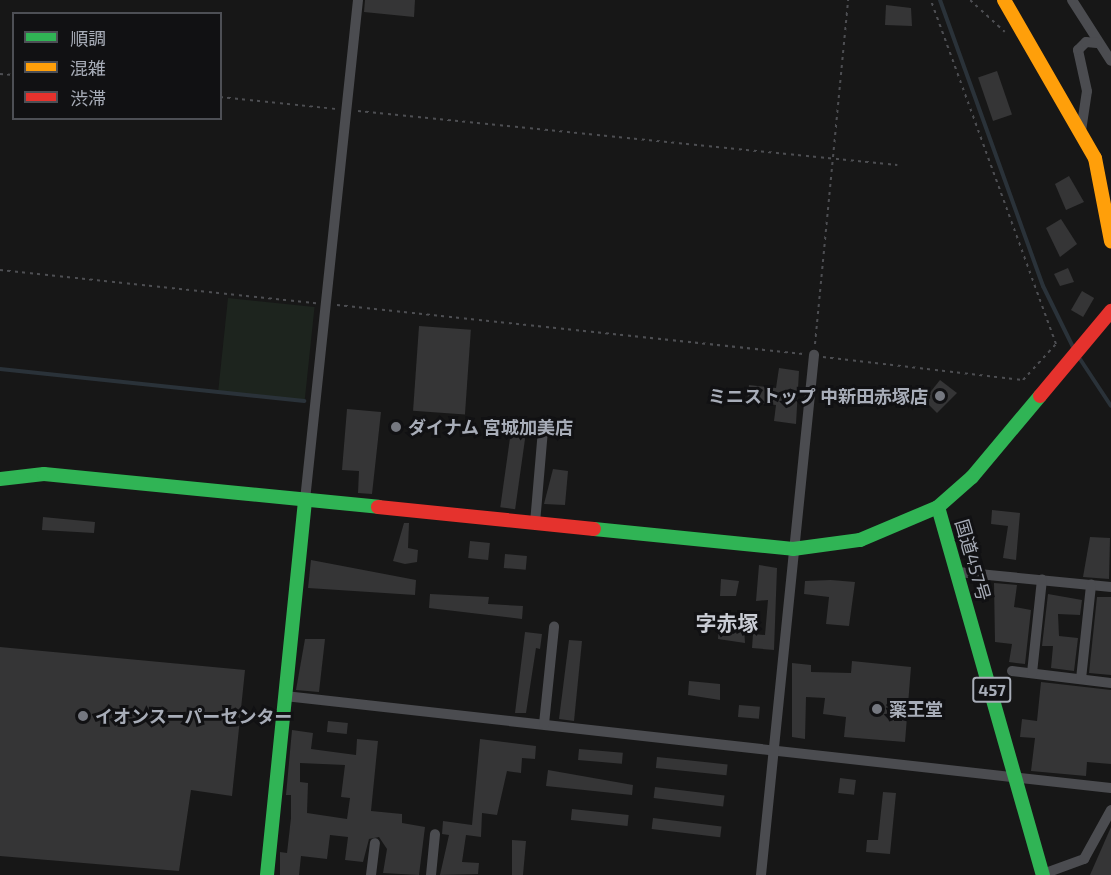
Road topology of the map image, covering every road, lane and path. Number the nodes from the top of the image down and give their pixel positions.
1 (358, 0) edge
2 (848, 0) edge
3 (931, 0) edge
4 (1004, 0) edge
5 (1072, 0) edge
6 (1097, 43) junction
7 (1111, 61) edge
8 (222, 97) edge
9 (346, 110) junction
10 (1081, 131) junction
11 (832, 159) junction
12 (897, 165) dead end
13 (1111, 241) edge
14 (0, 270) edge
15 (326, 304) junction
16 (1111, 311) edge
17 (814, 356) junction
18 (543, 429) dead end
19 (0, 479) edge
20 (305, 500) junction
21 (938, 507) junction
22 (535, 523) junction
23 (793, 549) junction
24 (958, 572) junction
25 (1042, 580) junction
26 (1091, 585) junction
27 (1111, 587) edge
28 (554, 627) dead end
29 (1012, 671) dead end
30 (1032, 673) junction
31 (1081, 679) junction
32 (1111, 683) edge
33 (285, 696) junction
34 (544, 724) junction
35 (774, 749) junction
36 (1017, 779) junction
37 (1111, 788) edge
38 (1111, 810) edge
39 (435, 834) dead end
40 (375, 843) dead end
41 (267, 875) edge
42 (371, 875) edge
43 (431, 875) edge
44 (761, 875) edge
45 (1043, 875) edge

1 - 9 street
2 - 11 path
3 - 17 path
4 - 10 main road
5 - 6 street
6 - 7 street
6 - 10 street
8 - 9 path
9 - 11 path
9 - 15 street
10 - 13 main road
11 - 12 path
11 - 17 path
14 - 15 path
15 - 17 path
15 - 20 street
16 - 21 main road, 国道457号
17 - 23 street
18 - 22 street
19 - 20 main road
20 - 22 main road
20 - 33 main road
21 - 23 main road
21 - 24 main road, 国道457号 / 457
22 - 23 main road
23 - 35 street
24 - 25 street
24 - 36 main road, 国道457号 / 457
25 - 26 street
25 - 30 street
26 - 27 street
26 - 31 street
28 - 34 street
29 - 30 street
30 - 31 street
31 - 32 street
33 - 34 street
33 - 41 main road
34 - 35 street
35 - 36 street
35 - 44 street
36 - 37 street
36 - 45 main road, 国道457号 / 457
38 - 45 street
39 - 43 street
40 - 42 street

